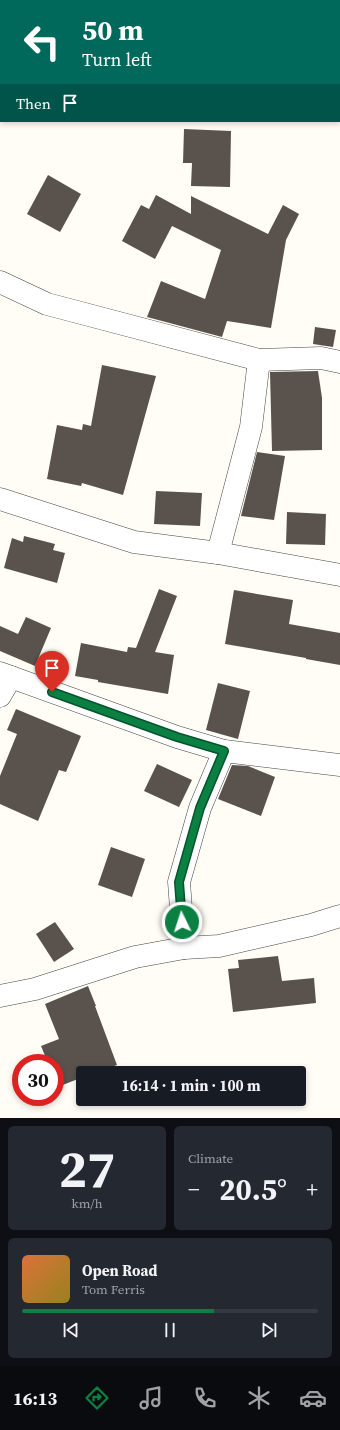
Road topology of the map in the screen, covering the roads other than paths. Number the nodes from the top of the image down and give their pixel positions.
1 (0, 282) edge
2 (259, 360) junction
3 (340, 362) edge
4 (0, 499) edge
5 (218, 553) junction
6 (340, 575) edge
7 (5, 675) edge
8 (0, 696) edge
9 (224, 751) junction
10 (340, 766) edge
11 (340, 916) edge
12 (184, 948) junction
13 (0, 996) edge

1 - 2 street
2 - 3 street
2 - 5 street
4 - 5 street
5 - 6 street
7 - 8 street
7 - 9 street
9 - 10 street
9 - 12 street
11 - 12 street
12 - 13 street

